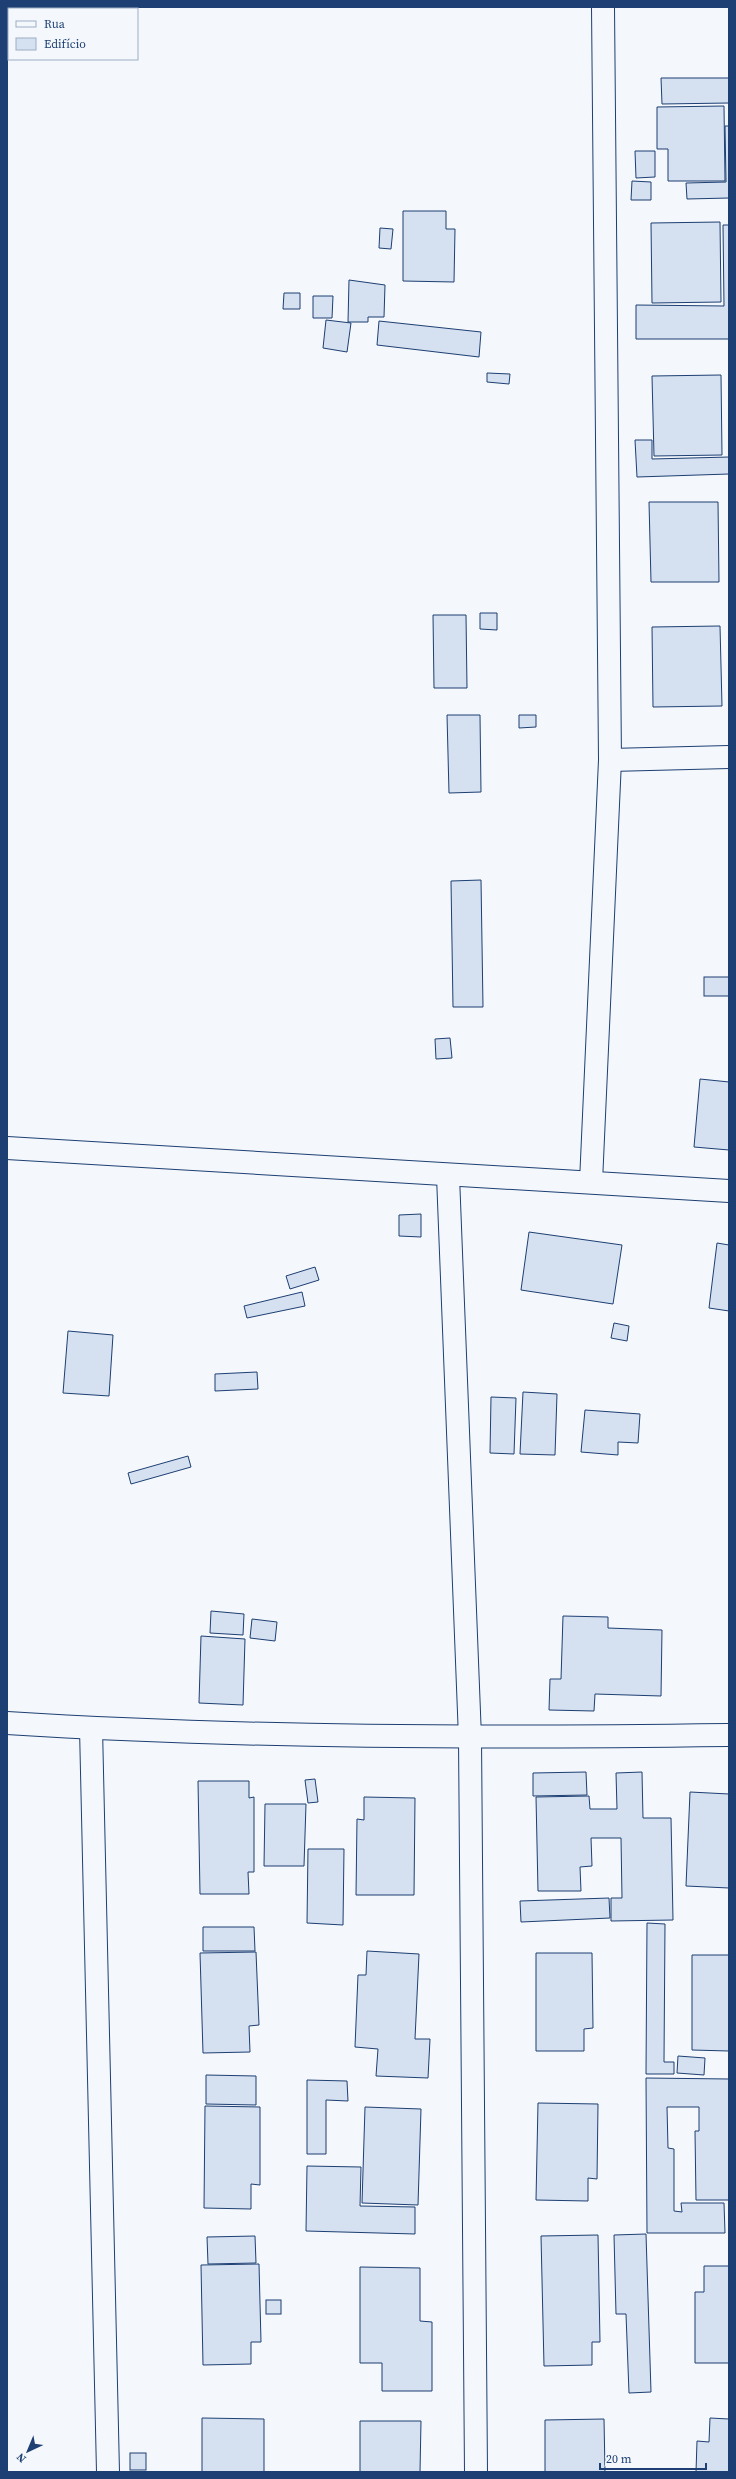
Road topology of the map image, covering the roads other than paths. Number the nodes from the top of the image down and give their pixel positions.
1 (604, 7) edge
2 (729, 757) edge
3 (610, 760) junction
4 (7, 1148) edge
5 (448, 1176) junction
6 (592, 1182) junction
7 (729, 1191) edge
8 (7, 1722) edge
9 (91, 1728) junction
10 (729, 1735) edge
11 (470, 1738) junction
12 (108, 2472) edge
13 (476, 2472) edge

1 - 3 street
2 - 3 street
3 - 6 street
4 - 5 street
5 - 6 street
5 - 11 street
6 - 7 street
8 - 9 street
9 - 11 street
9 - 12 street
10 - 11 street
11 - 13 street

